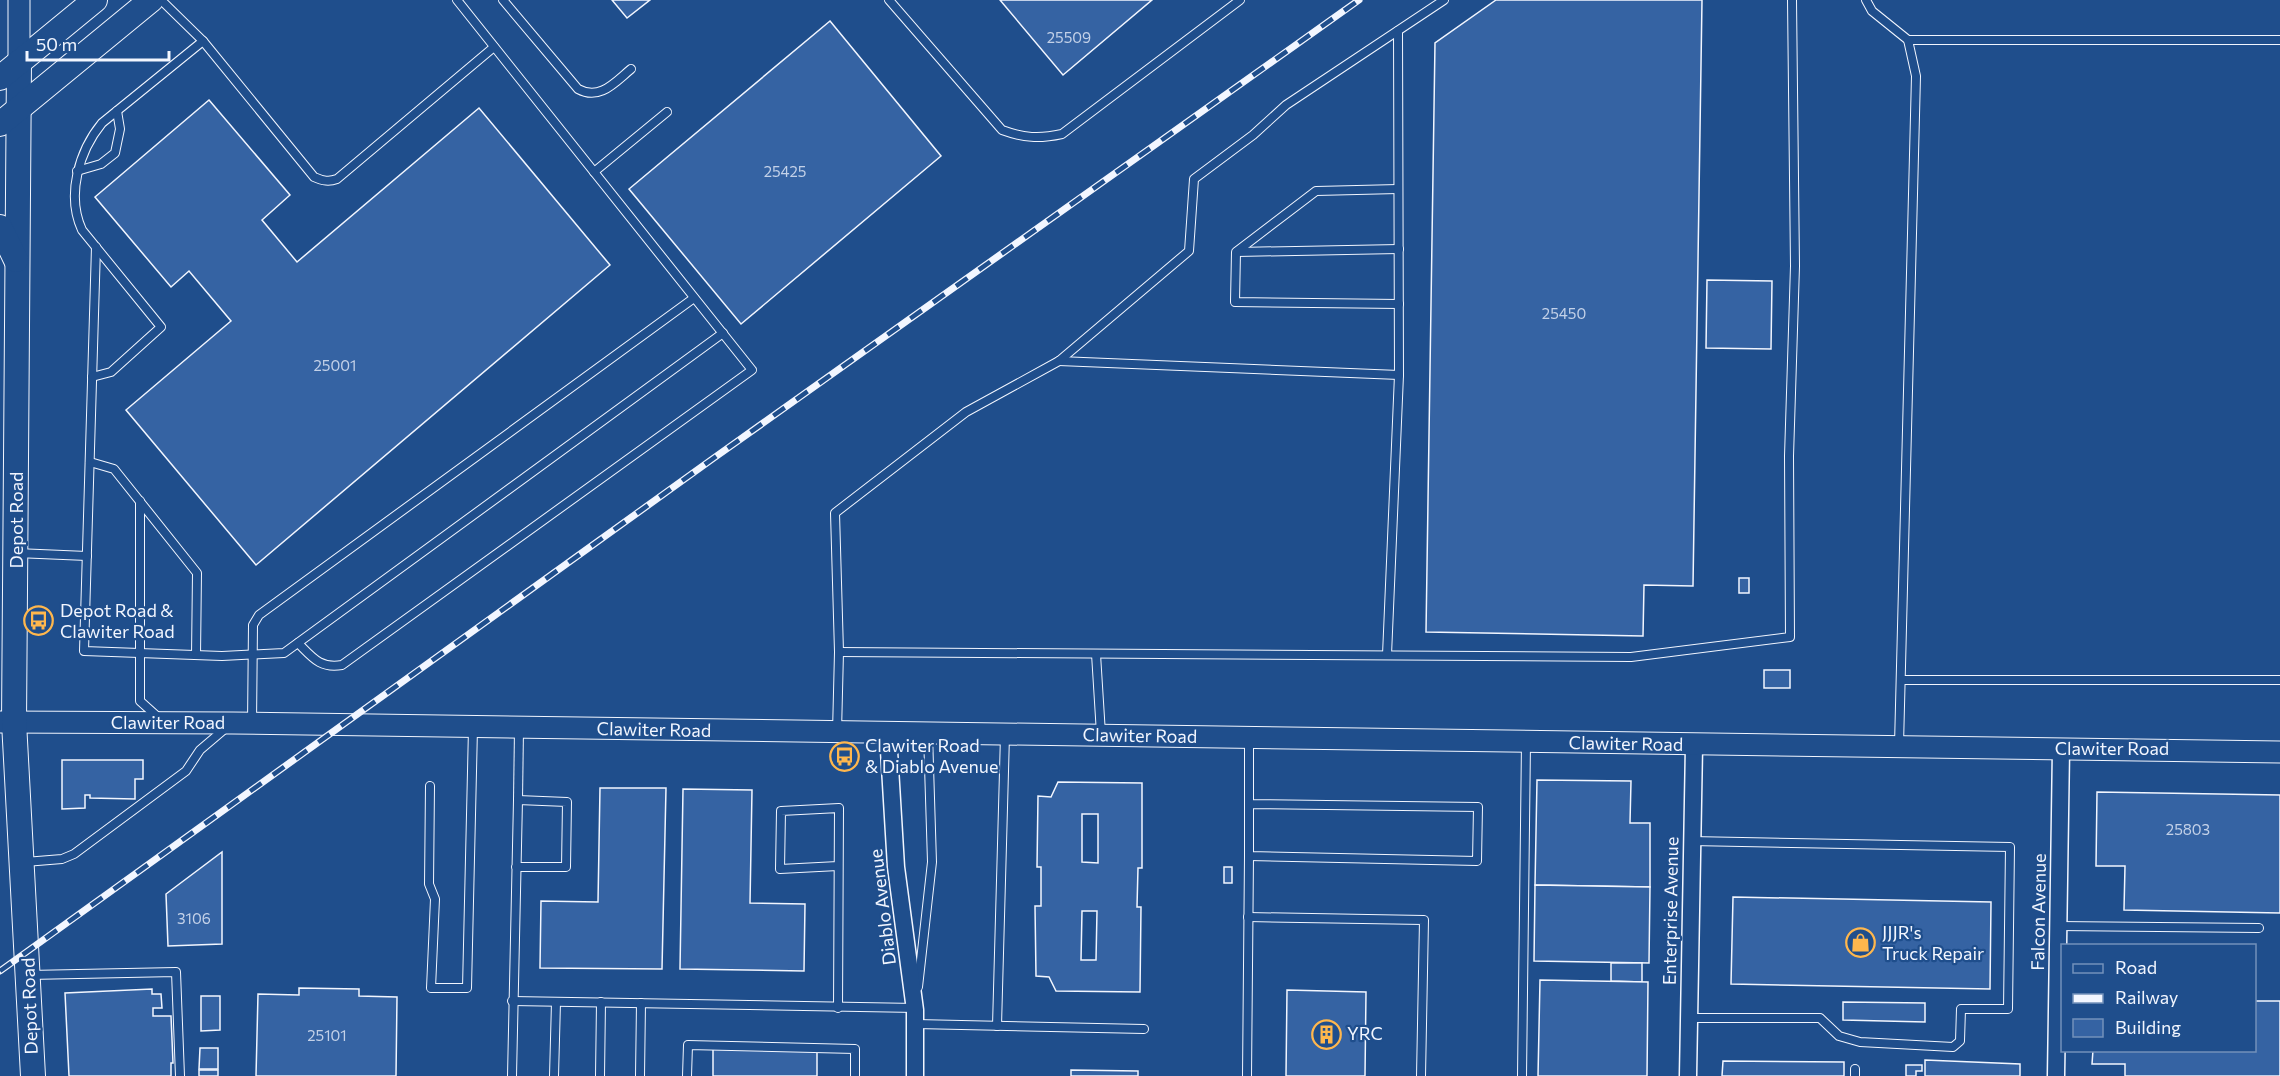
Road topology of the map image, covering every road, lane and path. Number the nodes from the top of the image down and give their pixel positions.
1 (19, 0) edge
2 (95, 0) edge
3 (151, 0) edge
4 (161, 0) edge
5 (457, 0) edge
6 (503, 0) edge
7 (889, 0) edge
8 (1240, 0) edge
9 (1444, 0) edge
10 (1792, 0) edge
11 (1866, 0) edge
12 (1398, 31) junction
13 (1908, 40) junction
14 (2280, 40) edge
15 (203, 41) junction
16 (494, 47) junction
17 (19, 62) junction
18 (631, 69) dead end
19 (0, 78) edge
20 (19, 107) junction
21 (117, 111) junction
22 (667, 112) dead end
23 (0, 124) edge
24 (77, 171) junction
25 (594, 172) junction
26 (1398, 189) junction
27 (0, 227) edge
28 (96, 247) junction
29 (1399, 249) junction
30 (1236, 252) junction
31 (19, 268) junction
32 (694, 298) junction
33 (1399, 304) junction
34 (723, 333) junction
35 (1059, 361) junction
36 (1399, 375) junction
37 (92, 377) junction
38 (90, 462) junction
39 (140, 501) junction
40 (16, 553) junction
41 (87, 556) junction
42 (298, 643) junction
43 (839, 652) junction
44 (140, 653) junction
45 (1096, 654) junction
46 (196, 655) junction
47 (252, 655) junction
48 (1387, 655) junction
49 (1901, 680) junction
50 (2280, 680) edge
51 (7, 722) edge
52 (164, 723) junction
53 (242, 723) junction
54 (473, 727) junction
55 (519, 728) junction
56 (837, 733) junction
57 (888, 734) junction
58 (928, 734) junction
59 (1101, 734) junction
60 (1005, 735) junction
61 (1249, 738) junction
62 (1526, 742) junction
63 (1694, 746) junction
64 (1899, 747) junction
65 (2061, 749) junction
66 (2280, 752) edge
67 (430, 786) dead end
68 (518, 800) junction
69 (1249, 804) junction
70 (1691, 841) junction
71 (1249, 856) junction
72 (23, 862) junction
73 (838, 866) junction
74 (516, 867) junction
75 (1248, 916) junction
76 (2058, 926) junction
77 (2259, 928) dead end
78 (29, 975) junction
79 (2060, 984) edge
80 (512, 1000) junction
81 (556, 1002) junction
82 (601, 1002) junction
83 (641, 1003) junction
84 (838, 1008) junction
85 (916, 1017) junction
86 (1689, 1018) junction
87 (997, 1026) junction
88 (1144, 1029) dead end
89 (33, 1076) edge
90 (180, 1076) edge
91 (512, 1076) edge
92 (554, 1076) edge
93 (600, 1076) edge
94 (640, 1076) edge
95 (687, 1076) edge
96 (855, 1076) edge
97 (915, 1076) edge
98 (1246, 1076) edge
99 (1421, 1076) edge
100 (1522, 1076) edge
101 (1688, 1076) edge
102 (2056, 1076) edge

1 - 17 street, Depot Road
2 - 17 main road
3 - 20 main road
4 - 15 lane
5 - 16 lane
6 - 18 lane
7 - 8 lane
9 - 12 lane
10 - 48 lane
11 - 13 lane
12 - 26 lane
12 - 35 lane
13 - 14 lane
13 - 49 lane
15 - 16 lane
15 - 21 lane
16 - 25 lane
17 - 19 main road
17 - 20 main road, Depot Road
20 - 23 main road
20 - 31 main road, Depot Road
21 - 24 lane
21 - 24 lane
22 - 25 lane
24 - 28 lane
25 - 32 lane
26 - 29 lane
26 - 30 lane
27 - 31 main road
28 - 37 lane
28 - 37 lane
29 - 30 lane
29 - 33 lane
30 - 33 lane
31 - 40 main road, Depot Road
32 - 34 lane
32 - 47 lane
33 - 36 lane
34 - 42 lane
34 - 42 lane
35 - 36 lane
35 - 43 lane
36 - 48 lane
37 - 38 lane
38 - 39 lane
38 - 41 lane
39 - 44 lane
39 - 46 lane
40 - 41 lane
40 - 51 main road, Depot Road
41 - 44 lane
42 - 47 lane
43 - 45 lane
43 - 56 lane
44 - 46 lane
44 - 52 lane
45 - 48 lane
45 - 59 lane
46 - 47 lane
47 - 53 lane
49 - 50 lane
49 - 64 lane
51 - 52 street, Clawiter Road
51 - 72 main road, Depot Road
52 - 53 street, Clawiter Road
53 - 54 street, Clawiter Road
53 - 72 lane
54 - 55 street, Clawiter Road
54 - 67 lane
55 - 56 street, Clawiter Road
55 - 68 lane
56 - 57 street, Clawiter Road
57 - 58 street, Clawiter Road
57 - 85 street, Diablo Avenue
58 - 60 street, Clawiter Road
58 - 85 lane
59 - 60 street, Clawiter Road
59 - 61 street, Clawiter Road
60 - 87 lane
61 - 62 street, Clawiter Road
61 - 69 lane
62 - 63 street, Clawiter Road
62 - 100 lane
63 - 64 street, Clawiter Road
63 - 70 street, Enterprise Avenue
64 - 65 street, Clawiter Road
65 - 66 street, Clawiter Road
65 - 76 street, Falcon Avenue
68 - 74 lane
68 - 74 lane
69 - 71 lane
69 - 71 lane
70 - 86 street, Enterprise Avenue
70 - 86 lane
71 - 75 lane
72 - 78 main road, Depot Road
73 - 73 lane
73 - 84 lane
74 - 80 lane
75 - 98 lane
75 - 99 lane
76 - 77 lane
76 - 79 street, Falcon Avenue
78 - 89 main road, Depot Road
78 - 90 lane
79 - 102 street, Falcon Avenue
80 - 81 lane
80 - 91 lane
81 - 82 lane
81 - 92 lane
82 - 83 lane
82 - 93 lane
83 - 84 lane
83 - 94 lane
84 - 85 lane
85 - 87 lane
85 - 97 street, Diablo Avenue
86 - 101 street, Enterprise Avenue
87 - 88 lane
95 - 96 lane

